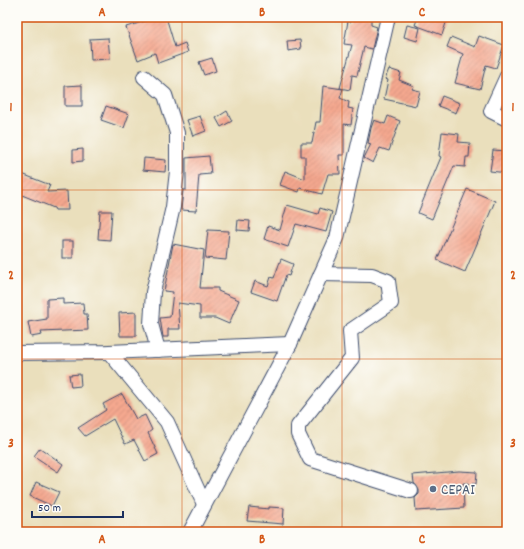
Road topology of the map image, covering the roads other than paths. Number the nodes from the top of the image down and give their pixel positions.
1 (388, 17) edge
2 (507, 76) edge
3 (144, 77) dead end
4 (507, 119) edge
5 (321, 274) junction
6 (290, 344) junction
7 (158, 350) junction
8 (110, 352) junction
9 (17, 353) edge
10 (411, 492) dead end
11 (204, 504) junction
12 (190, 532) edge

1 - 5 street
2 - 4 street
3 - 7 street
5 - 6 street
5 - 10 street
6 - 7 street
6 - 11 street
7 - 8 street
8 - 9 street
8 - 11 street
11 - 12 street

